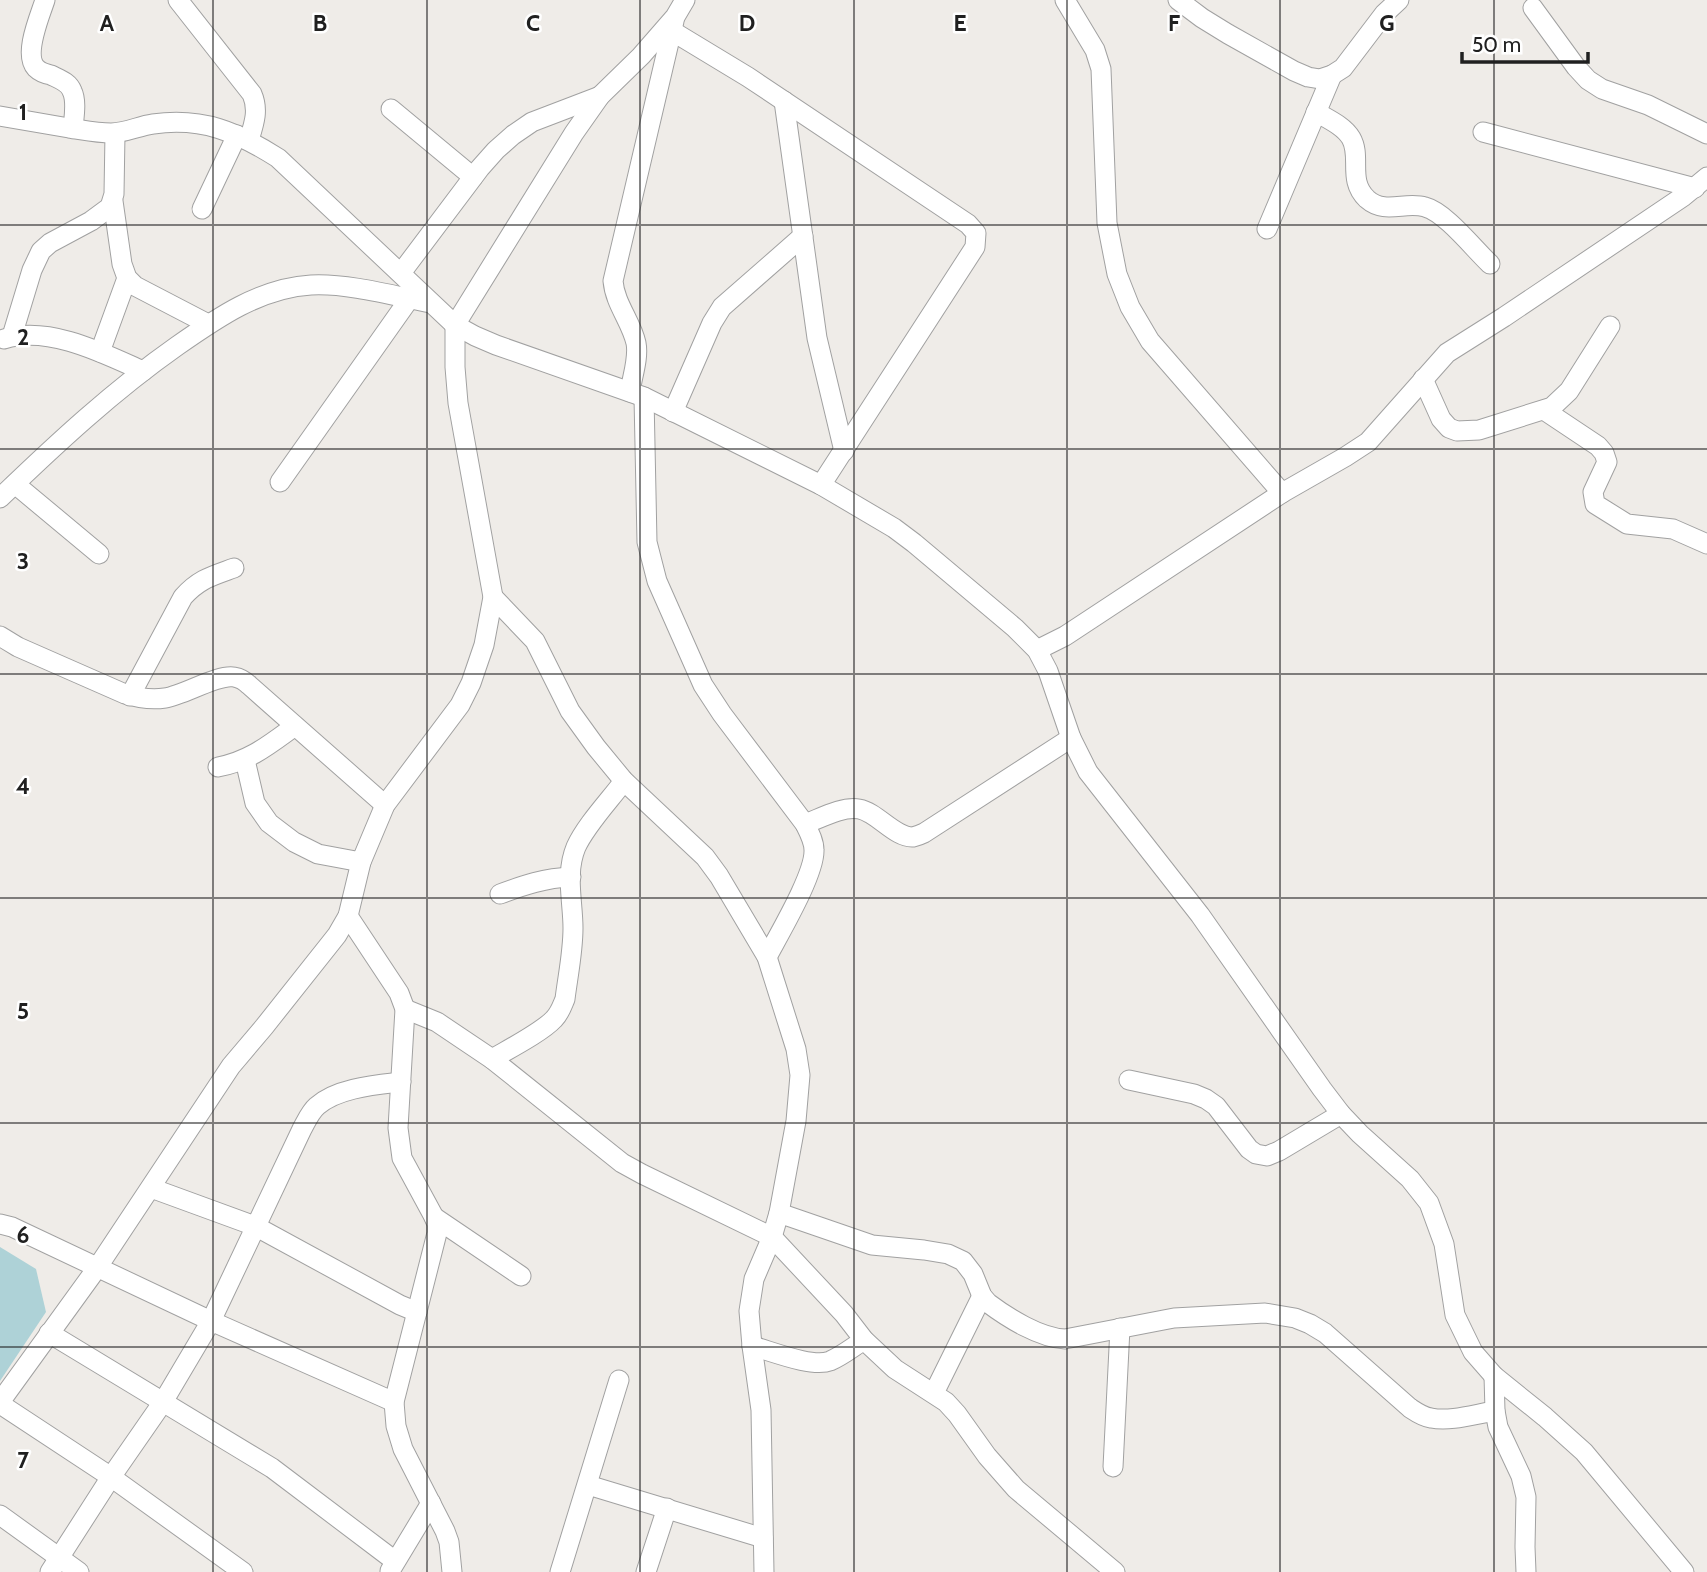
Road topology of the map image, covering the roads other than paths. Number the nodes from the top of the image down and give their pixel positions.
1 (45, 0) edge
2 (178, 0) edge
3 (1065, 0) edge
4 (1178, 0) edge
5 (1399, 0) edge
6 (1533, 8) dead end
7 (677, 16) edge
8 (1332, 75) junction
9 (600, 96) junction
10 (784, 101) junction
11 (391, 109) dead end
12 (1317, 112) junction
13 (0, 116) edge
14 (73, 128) junction
15 (1483, 132) dead end
16 (115, 134) junction
17 (1707, 134) edge
18 (243, 138) junction
19 (473, 177) junction
20 (1701, 182) edge
21 (113, 201) junction
22 (202, 209) dead end
23 (1267, 229) dead end
24 (803, 236) junction
25 (1490, 264) dead end
26 (401, 273) junction
27 (127, 278) junction
28 (410, 298) junction
29 (431, 303) junction
30 (208, 324) junction
31 (456, 325) junction
32 (1610, 326) dead end
33 (6, 338) edge
34 (100, 352) junction
35 (143, 371) junction
36 (1423, 379) junction
37 (637, 395) junction
38 (1544, 410) junction
39 (673, 412) junction
40 (844, 451) junction
41 (280, 482) dead end
42 (15, 484) junction
43 (821, 485) junction
44 (1282, 493) junction
45 (0, 498) edge
46 (1707, 544) edge
47 (99, 554) dead end
48 (234, 568) dead end
49 (493, 597) junction
50 (0, 636) edge
51 (1037, 650) junction
52 (130, 696) junction
53 (295, 726) junction
54 (1071, 738) junction
55 (245, 760) junction
56 (218, 767) dead end
57 (624, 781) junction
58 (384, 805) junction
59 (805, 824) junction
60 (361, 862) junction
61 (571, 877) junction
62 (500, 894) dead end
63 (348, 916) junction
64 (767, 957) junction
65 (405, 1009) junction
66 (492, 1059) junction
67 (1129, 1080) dead end
68 (401, 1082) junction
69 (1341, 1114) junction
70 (151, 1188) junction
71 (779, 1213) junction
72 (434, 1217) junction
73 (0, 1224) edge
74 (255, 1226) junction
75 (772, 1237) junction
76 (97, 1268) junction
77 (521, 1276) dead end
78 (982, 1296) junction
79 (417, 1312) junction
80 (211, 1321) junction
81 (1120, 1328) junction
82 (50, 1332) junction
83 (864, 1340) junction
84 (752, 1346) junction
85 (1494, 1376) junction
86 (619, 1380) dead end
87 (934, 1393) junction
88 (163, 1402) junction
89 (394, 1402) junction
90 (0, 1403) edge
91 (1495, 1411) junction
92 (1113, 1467) dead end
93 (111, 1477) junction
94 (588, 1485) junction
95 (430, 1503) junction
96 (667, 1508) junction
97 (0, 1515) edge
98 (763, 1538) junction
99 (55, 1565) edge
100 (392, 1567) edge
101 (79, 1572) edge
102 (243, 1572) edge
103 (452, 1572) edge
104 (561, 1572) edge
105 (646, 1572) edge
106 (764, 1572) edge
107 (1115, 1572) edge
108 (1527, 1572) edge
109 (1684, 1572) edge

1 - 14 street
2 - 18 street
3 - 44 street
4 - 8 street
5 - 8 street
6 - 17 street
7 - 9 street
7 - 10 street
7 - 37 street
8 - 12 street
9 - 19 street
9 - 31 street
10 - 24 street
10 - 40 street
11 - 19 street
12 - 23 street
12 - 25 street
13 - 14 street
14 - 16 street
15 - 20 street
16 - 18 street
16 - 21 street
18 - 22 street
18 - 26 street
19 - 26 street
20 - 36 street
21 - 27 street
21 - 33 street
24 - 39 street
24 - 40 street
26 - 29 street
27 - 30 street
27 - 34 street
28 - 29 street
28 - 30 street
28 - 41 street
29 - 31 street
30 - 35 street
31 - 37 street
31 - 49 street
32 - 38 street
33 - 34 street
34 - 35 street
35 - 42 street
36 - 38 street
36 - 44 street
37 - 39 street
37 - 59 street
38 - 46 street
39 - 43 street
40 - 43 street
42 - 45 street
42 - 47 street
43 - 51 street
44 - 51 street
48 - 52 street
49 - 57 street
49 - 58 street
50 - 52 street
51 - 54 street
52 - 53 street
53 - 55 street
53 - 58 street
54 - 59 street
54 - 69 street
55 - 56 street
55 - 60 street
57 - 61 street
57 - 64 street
58 - 60 street
59 - 64 street
60 - 63 street
61 - 62 street
61 - 66 street
63 - 65 street
63 - 70 street
64 - 71 street
65 - 66 street
65 - 68 street
66 - 75 street
67 - 69 street
68 - 72 street
68 - 74 street
69 - 85 street
70 - 74 street
70 - 76 street
71 - 75 street
71 - 78 street
72 - 77 street
72 - 79 street
73 - 76 street
74 - 79 street
74 - 80 street
75 - 83 street
75 - 84 street
76 - 80 street
76 - 82 street
78 - 81 street
78 - 87 street
79 - 89 street
80 - 88 street
80 - 89 street
81 - 91 street
81 - 92 street
82 - 88 street
82 - 90 street
83 - 84 street
83 - 87 street
84 - 98 street
85 - 91 street
85 - 109 street
86 - 94 street
87 - 107 street
88 - 93 street
88 - 100 street
89 - 95 street
90 - 93 street
91 - 108 street
93 - 99 street
93 - 102 street
94 - 96 street
94 - 104 street
95 - 100 street
95 - 103 street
96 - 98 street
96 - 105 street
97 - 99 street
98 - 106 street
99 - 101 street

